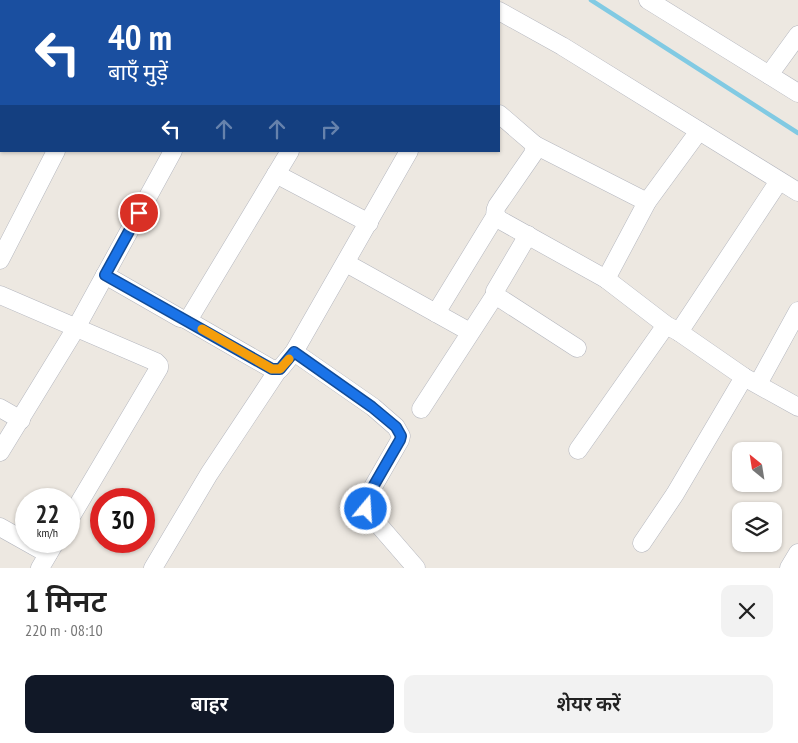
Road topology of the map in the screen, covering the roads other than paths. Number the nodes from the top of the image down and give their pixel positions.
1 (648, 0) edge
2 (500, 12) edge
3 (798, 35) edge
4 (769, 75) junction
5 (798, 93) edge
6 (500, 115) edge
7 (699, 131) junction
8 (536, 145) junction
9 (55, 152) edge
10 (172, 152) edge
11 (289, 152) edge
12 (408, 152) edge
13 (276, 174) junction
14 (779, 181) junction
15 (798, 192) edge
16 (647, 202) junction
17 (496, 215) junction
18 (369, 223) junction
19 (528, 235) junction
20 (0, 260) edge
21 (346, 263) junction
22 (105, 275) junction
23 (606, 279) junction
24 (0, 295) edge
25 (494, 295) junction
26 (798, 311) edge
27 (436, 313) junction
28 (185, 319) junction
29 (76, 328) junction
30 (673, 328) junction
31 (470, 332) junction
32 (577, 348) dead end
33 (294, 352) junction
34 (278, 370) junction
35 (751, 381) junction
36 (798, 407) edge
37 (0, 408) edge
38 (421, 409) dead end
39 (21, 420) junction
40 (578, 450) dead end
41 (0, 452) edge
42 (80, 501) edge
43 (0, 526) edge
44 (642, 543) dead end
45 (798, 553) edge
46 (48, 554) edge
47 (153, 568) edge
48 (416, 568) edge
49 (789, 568) edge

1 - 4 street
2 - 7 street
3 - 4 street
4 - 5 street
6 - 8 street
7 - 14 street
7 - 16 street
8 - 16 street
8 - 17 street
9 - 20 street
10 - 22 street
11 - 13 street
12 - 18 street
13 - 18 street
13 - 28 street
14 - 15 street
14 - 30 street
16 - 23 street
17 - 19 street
17 - 27 street
18 - 21 street
19 - 23 street
19 - 25 street
21 - 27 street
21 - 33 street
22 - 28 street
22 - 29 street
23 - 30 street
24 - 29 street
25 - 31 street
25 - 32 street
26 - 35 street
27 - 31 street
28 - 34 street
29 - 39 street
29 - 42 street
30 - 35 street
30 - 40 street
31 - 38 street
33 - 34 street
33 - 48 street
34 - 47 street
35 - 36 street
35 - 44 street
37 - 39 street
39 - 41 street
43 - 46 street
45 - 49 street

